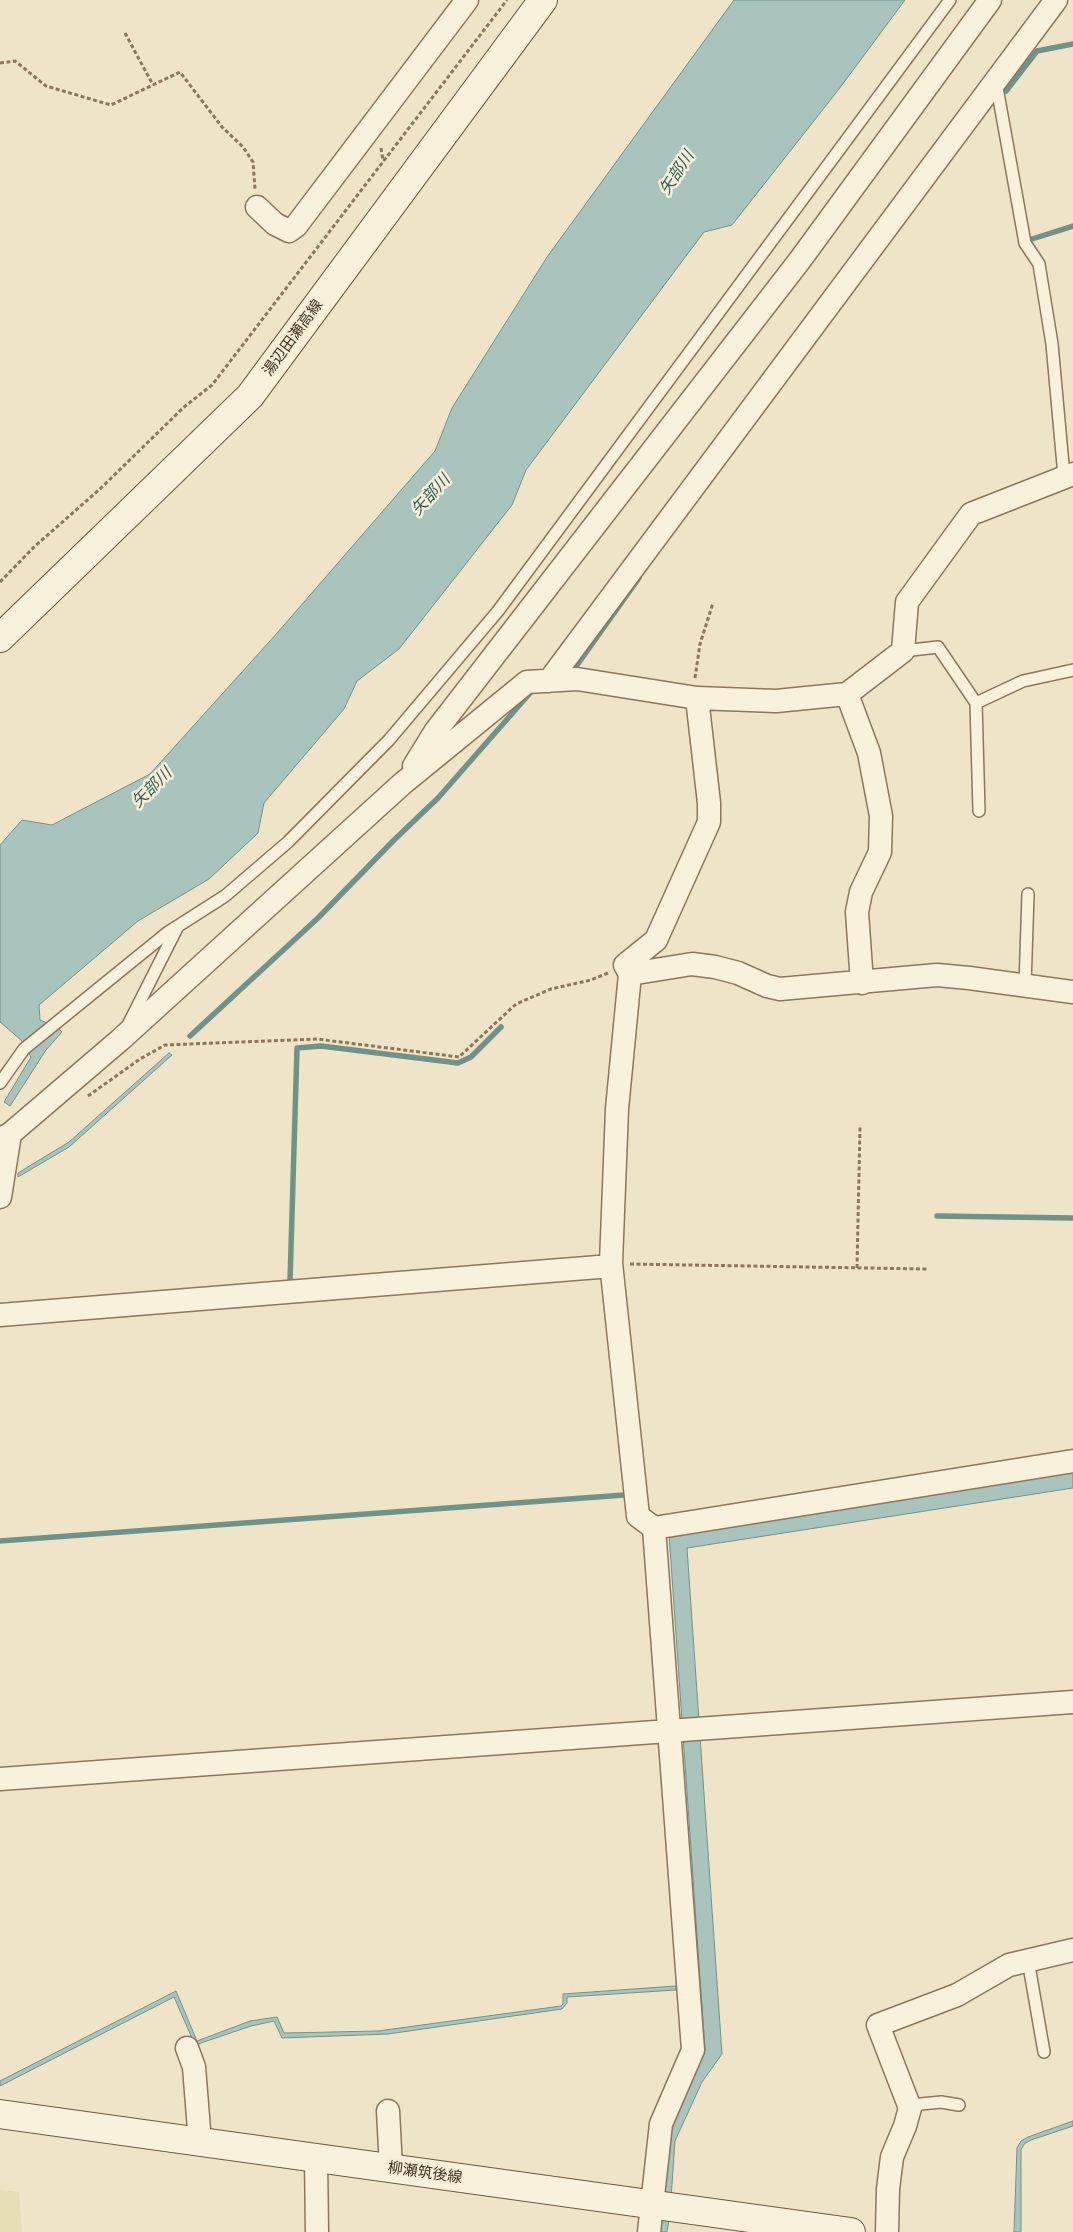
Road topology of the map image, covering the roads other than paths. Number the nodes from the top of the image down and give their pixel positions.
1 (467, 0) edge
2 (543, 0) edge
3 (950, 0) edge
4 (990, 0) edge
5 (1056, 0) edge
6 (996, 80) junction
7 (257, 207) road end
8 (1068, 475) edge
9 (0, 638) edge
10 (903, 651) junction
11 (1073, 670) edge
12 (549, 681) junction
13 (847, 694) junction
14 (694, 698) junction
15 (976, 703) junction
16 (402, 784) junction
17 (979, 811) dead end
18 (1028, 894) dead end
19 (177, 926) junction
20 (628, 970) junction
21 (862, 983) junction
22 (1024, 986) junction
23 (1073, 992) edge
24 (120, 1040) junction
25 (0, 1084) edge
26 (5, 1136) edge
27 (0, 1196) edge
28 (611, 1265) junction
29 (0, 1314) edge
30 (1073, 1461) edge
31 (654, 1528) junction
32 (1073, 1702) edge
33 (684, 1730) junction
34 (0, 1779) edge
35 (1073, 1950) edge
36 (1028, 1960) junction
37 (187, 2048) dead end
38 (1044, 2052) dead end
39 (959, 2105) dead end
40 (910, 2108) junction
41 (388, 2111) dead end
42 (0, 2114) edge
43 (200, 2142) junction
44 (316, 2158) junction
45 (390, 2168) junction
46 (660, 2206) junction
47 (816, 2230) edge
48 (317, 2232) edge
49 (649, 2232) edge
50 (851, 2232) edge
51 (887, 2232) edge

1 - 7 street
2 - 9 main road, 湯辺田瀬高線
3 - 19 lane
4 - 16 street
5 - 6 street
6 - 8 lane
6 - 12 street
8 - 10 street
10 - 13 street
10 - 15 lane
11 - 15 lane
12 - 14 street
12 - 16 street
13 - 14 street
13 - 21 street
14 - 20 street
15 - 17 lane
16 - 24 street
18 - 22 lane
19 - 24 lane
19 - 25 lane
20 - 21 street
20 - 28 street
21 - 22 street
22 - 23 street
24 - 26 street
26 - 27 street
28 - 29 street
28 - 31 street
30 - 31 street
31 - 33 street
32 - 33 street
33 - 34 street
33 - 46 street
35 - 36 street
36 - 38 lane
36 - 40 street
37 - 43 street
39 - 40 lane
40 - 51 street
41 - 45 street
42 - 43 main road, 柳瀬筑後線
43 - 44 main road, 柳瀬筑後線
44 - 45 main road, 柳瀬筑後線
44 - 48 street
45 - 46 main road, 柳瀬筑後線
46 - 47 main road, 柳瀬筑後線
46 - 49 street
47 - 50 main road, 柳瀬筑後線

